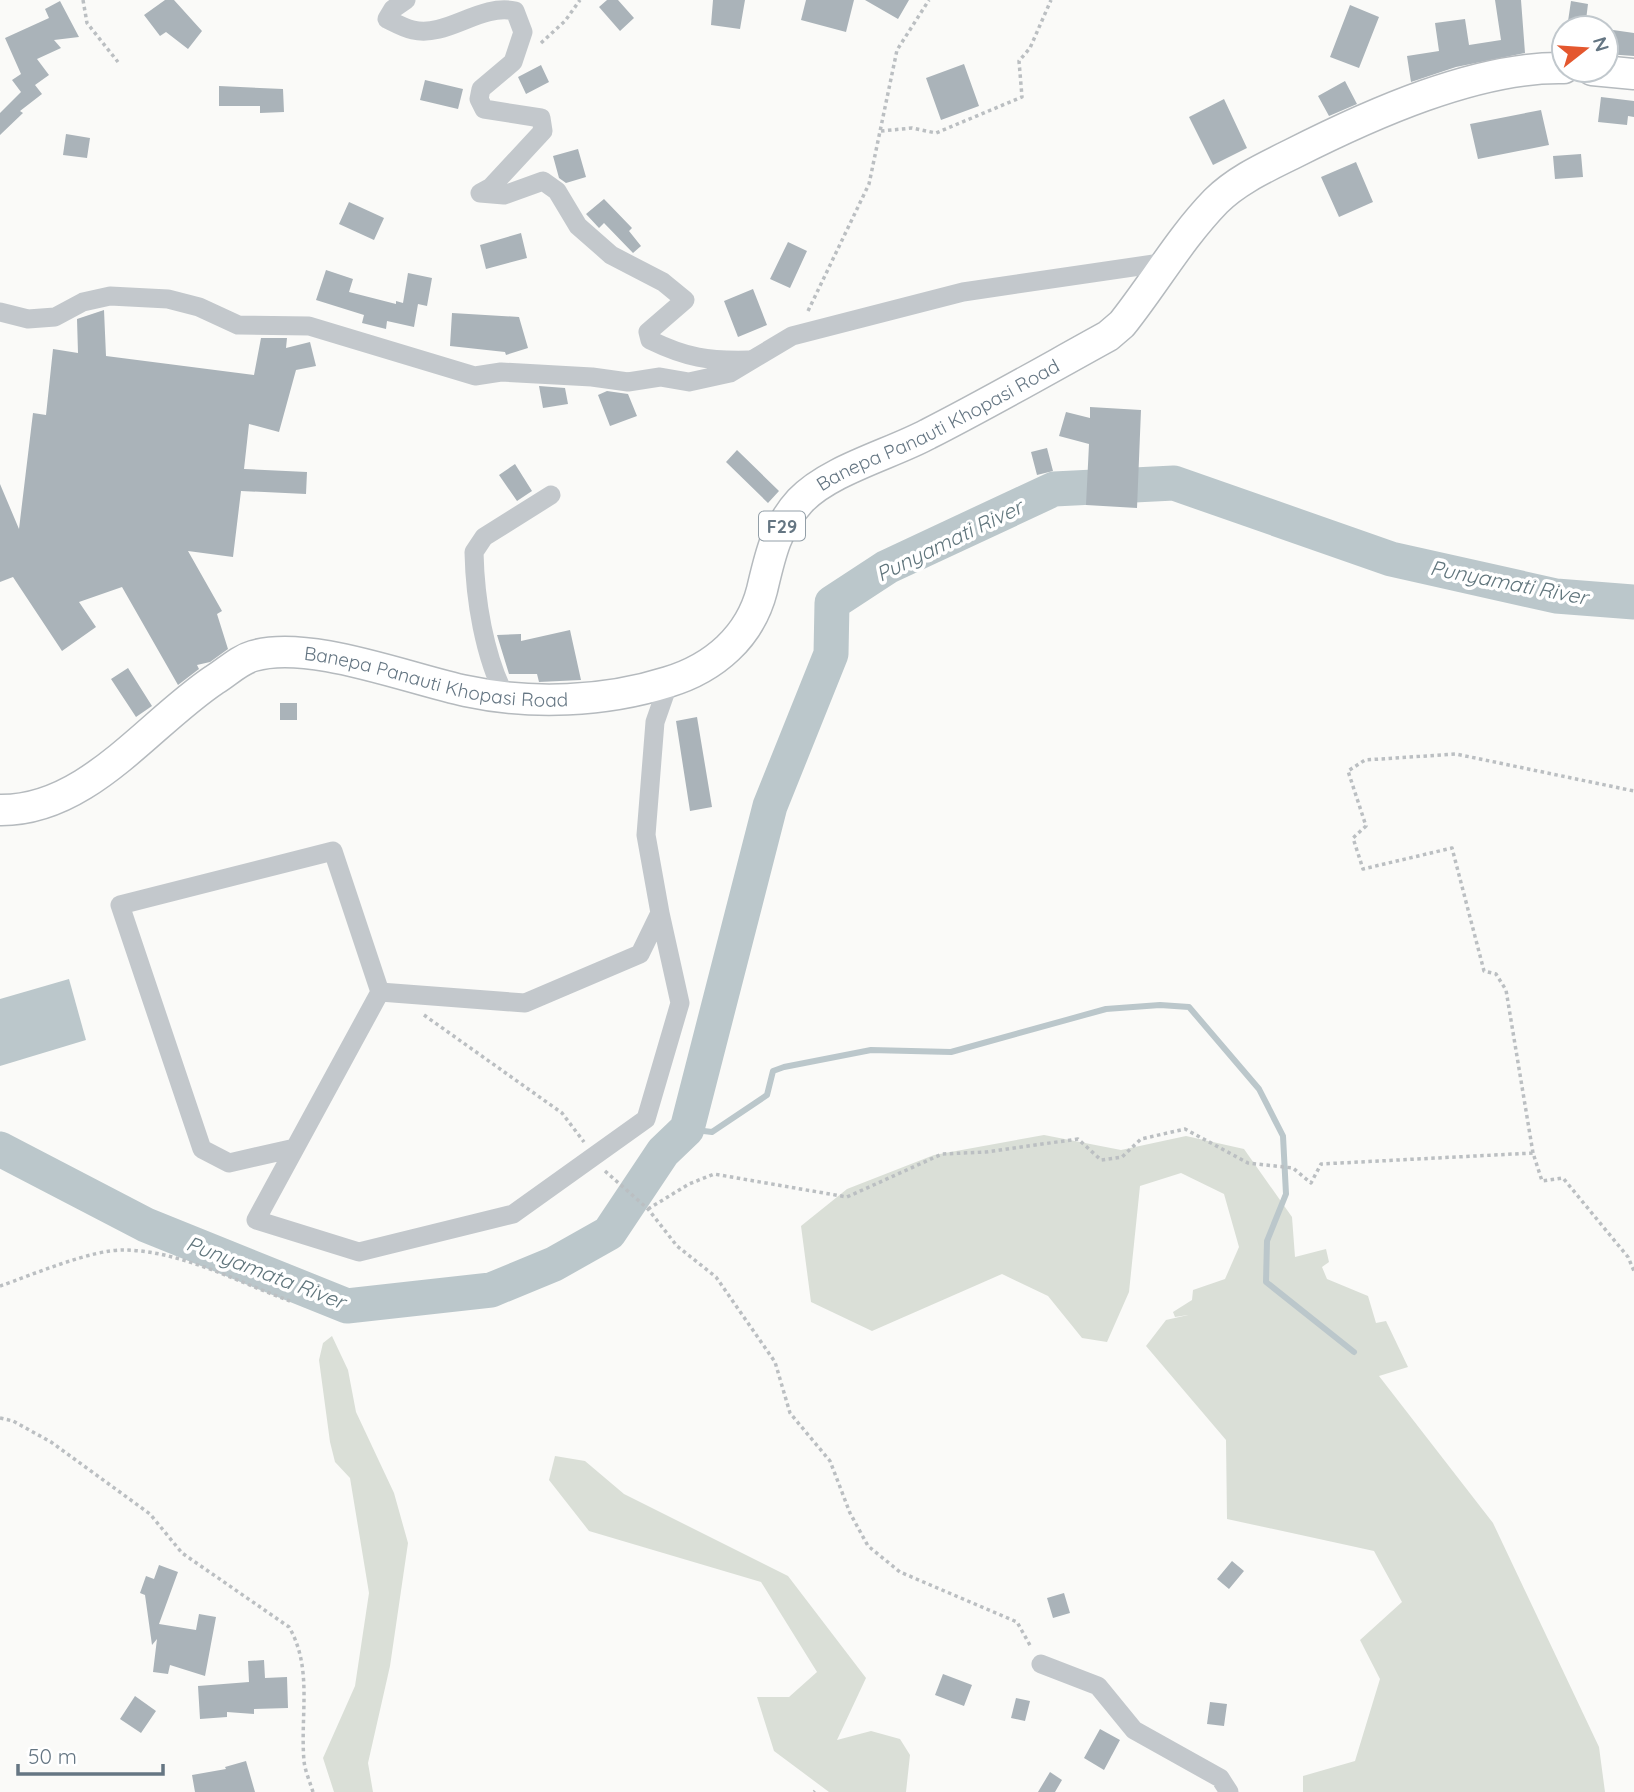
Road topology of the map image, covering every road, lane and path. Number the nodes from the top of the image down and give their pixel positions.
1 (83, 0) edge
2 (406, 0) edge
3 (580, 0) edge
4 (929, 0) edge
5 (1051, 0) edge
6 (118, 62) dead end
7 (513, 62) junction
8 (1550, 70) edge
9 (881, 131) junction
10 (1167, 262) junction
11 (0, 312) edge
12 (792, 336) junction
13 (749, 360) junction
14 (551, 495) dead end
15 (669, 682) junction
16 (506, 698) junction
17 (1634, 791) edge
18 (0, 810) edge
19 (660, 913) junction
20 (387, 993) junction
21 (367, 1016) junction
22 (1533, 1153) junction
23 (594, 1156) junction
24 (648, 1209) junction
25 (1634, 1271) edge
26 (0, 1286) edge
27 (290, 1301) dead end
28 (0, 1418) edge
29 (1041, 1664) joint
30 (313, 1792) edge
31 (1229, 1792) edge

1 - 6 path
2 - 7 street
3 - 7 path
4 - 9 path
5 - 9 path
7 - 13 street
8 - 10 main road, Banepa Panauti Khopasi Road / F29
9 - 12 path
10 - 12 street
10 - 15 main road, Banepa Panauti Khopasi Road / F29
11 - 13 street
12 - 13 street
14 - 16 street
15 - 16 main road, Banepa Panauti Khopasi Road / F29
15 - 19 street
16 - 18 main road, Banepa Panauti Khopasi Road / F29
17 - 22 path
19 - 20 street
19 - 23 street
20 - 21 street
20 - 21 street
20 - 23 path
21 - 23 street
22 - 24 path
22 - 25 path
23 - 24 path
24 - 29 path
26 - 27 path
28 - 30 path
29 - 31 street

